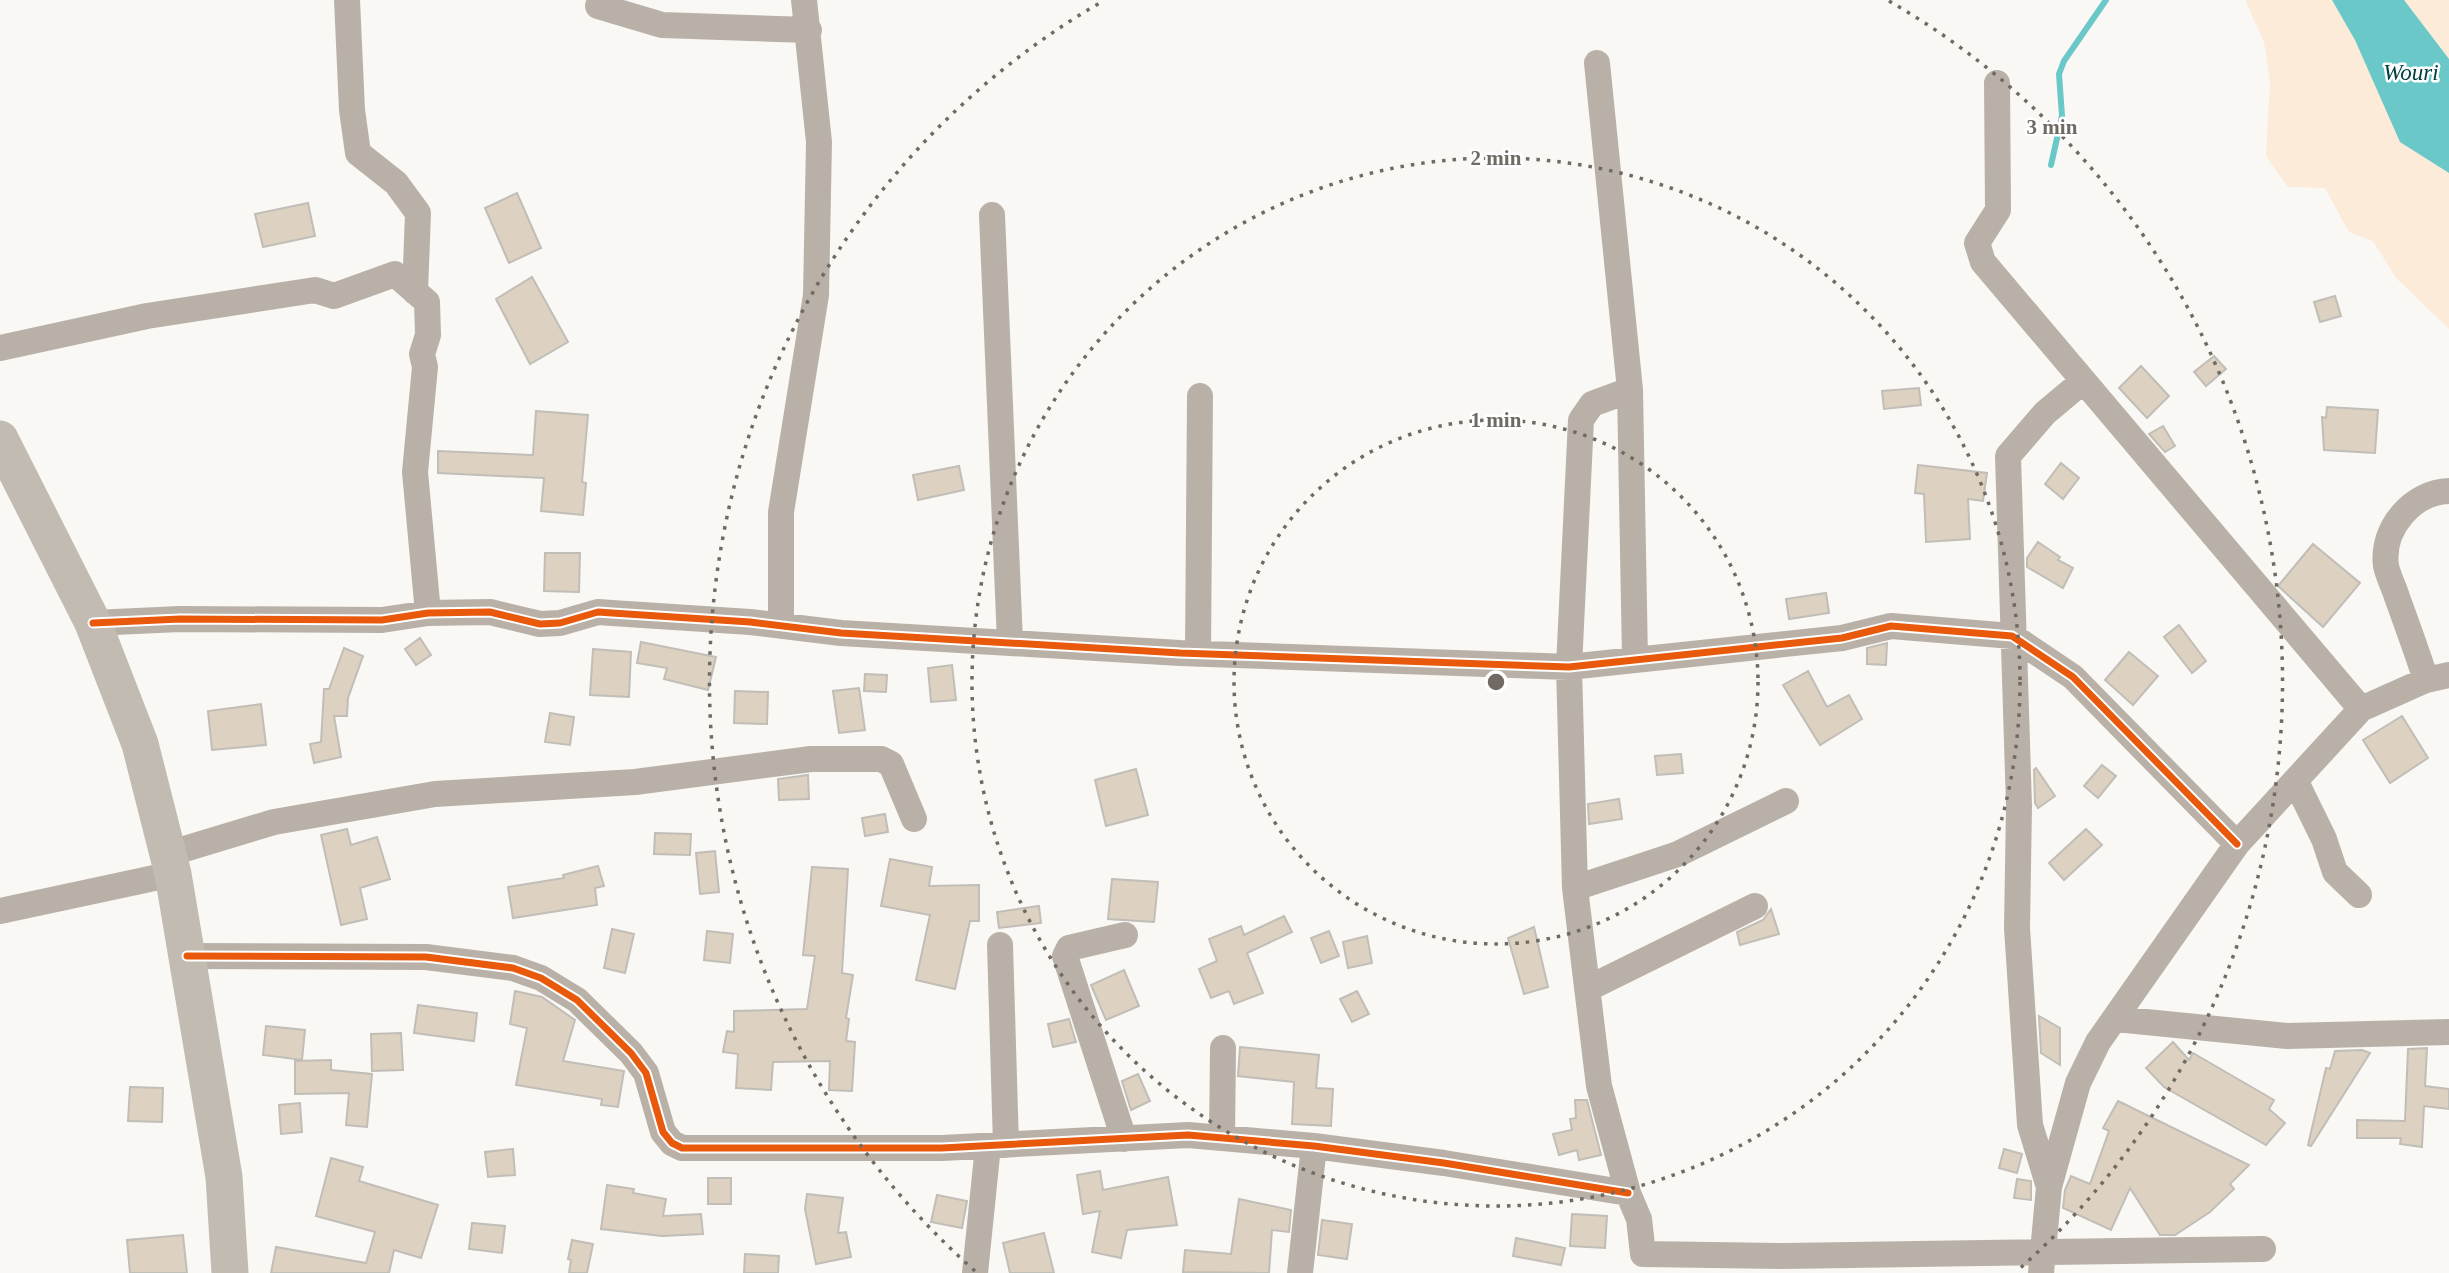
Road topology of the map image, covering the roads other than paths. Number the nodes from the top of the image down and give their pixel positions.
1 (347, 0) edge
2 (804, 0) edge
3 (598, 6) dead end
4 (809, 30) junction
5 (1597, 63) dead end
6 (1997, 83) dead end
7 (992, 215) dead end
8 (415, 292) junction
9 (0, 348) edge
10 (2082, 382) junction
11 (1630, 390) junction
12 (1200, 396) dead end
13 (0, 439) edge
14 (2449, 491) edge
15 (428, 613) junction
16 (93, 623) junction
17 (781, 626) junction
18 (2012, 636) junction
19 (1010, 642) junction
20 (1198, 653) junction
21 (1635, 659) junction
22 (1569, 667) junction
23 (2438, 677) edge
24 (2361, 709) junction
25 (2296, 782) junction
26 (1786, 801) dead end
27 (914, 819) dead end
28 (2237, 844) junction
29 (170, 864) junction
30 (1575, 888) junction
31 (2359, 895) dead end
32 (1755, 906) dead end
33 (0, 911) edge
34 (1125, 935) dead end
35 (1000, 945) dead end
36 (187, 956) junction
37 (1587, 989) junction
38 (2116, 1018) junction
39 (2449, 1032) edge
40 (1223, 1048) dead end
41 (1222, 1138) junction
42 (1124, 1139) junction
43 (997, 1145) junction
44 (1314, 1146) junction
45 (2049, 1186) junction
46 (1628, 1193) junction
47 (2263, 1249) dead end
48 (2041, 1263) edge
49 (1643, 1264) edge
50 (230, 1273) edge
51 (975, 1273) edge
52 (1300, 1273) edge

1 - 8 street
2 - 4 street
3 - 4 street
4 - 17 street
5 - 11 street
6 - 10 street
7 - 19 street
8 - 9 street
8 - 15 street
10 - 18 street
10 - 24 street
11 - 21 street
11 - 22 street
12 - 20 street
13 - 16 main road
14 - 23 street
15 - 16 street
15 - 17 street
16 - 29 main road
17 - 19 street
18 - 21 street
18 - 28 street
18 - 45 street
19 - 20 street
20 - 22 street
21 - 22 street
22 - 30 street
23 - 24 street
24 - 25 street
25 - 28 street
25 - 31 street
26 - 30 street
27 - 29 street
28 - 38 street
29 - 33 street
29 - 36 main road
30 - 37 street
32 - 37 street
34 - 42 street
35 - 43 street
36 - 43 street
36 - 50 main road
37 - 46 street
38 - 39 street
38 - 45 street
40 - 41 street
41 - 42 street
41 - 44 street
42 - 43 street
43 - 51 street
44 - 46 street
44 - 52 street
45 - 48 street
46 - 49 street
47 - 48 street
48 - 49 street

